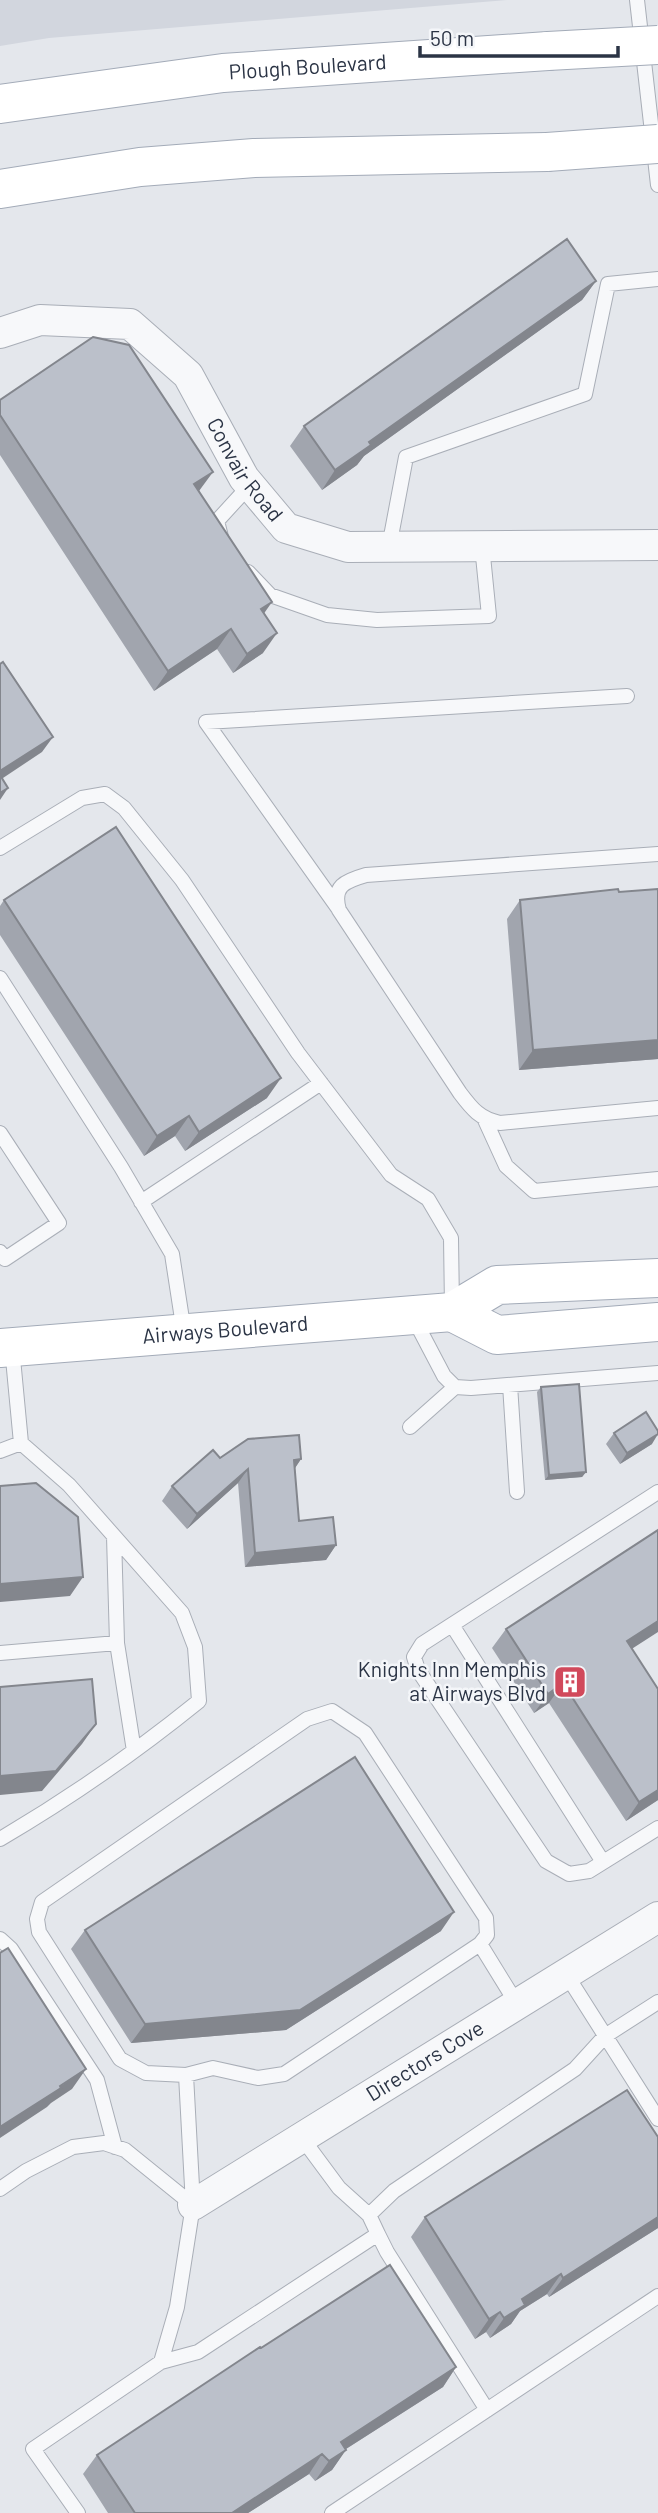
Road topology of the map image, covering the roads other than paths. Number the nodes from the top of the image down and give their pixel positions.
1 (636, 0) edge
2 (658, 45) edge
3 (0, 104) edge
4 (658, 144) edge
5 (140, 167) junction
6 (658, 185) edge
7 (0, 190) edge
8 (0, 209) edge
9 (658, 279) edge
10 (0, 333) edge
11 (250, 485) junction
12 (658, 545) edge
13 (389, 547) junction
14 (482, 547) junction
15 (627, 696) dead end
16 (0, 848) edge
17 (658, 854) edge
18 (339, 910) junction
19 (0, 978) edge
20 (321, 1083) junction
21 (658, 1108) edge
22 (485, 1120) junction
23 (0, 1133) edge
24 (658, 1179) edge
25 (141, 1202) junction
26 (0, 1252) edge
27 (658, 1278) edge
28 (452, 1312) junction
29 (412, 1315) junction
30 (658, 1322) edge
31 (184, 1334) junction
32 (6, 1348) edge
33 (658, 1373) edge
34 (510, 1385) junction
35 (455, 1387) junction
36 (410, 1427) dead end
37 (21, 1443) junction
38 (0, 1451) edge
39 (517, 1492) dead end
40 (658, 1492) edge
41 (114, 1536) junction
42 (452, 1625) junction
43 (117, 1643) junction
44 (0, 1653) edge
45 (134, 1751) junction
46 (658, 1828) edge
47 (0, 1839) edge
48 (603, 1862) junction
49 (658, 1917) edge
50 (0, 1939) edge
51 (480, 1944) junction
52 (566, 1974) junction
53 (658, 2002) edge
54 (517, 2004) junction
55 (606, 2036) junction
56 (186, 2075) junction
57 (658, 2119) edge
58 (302, 2138) junction
59 (115, 2147) junction
60 (0, 2189) edge
61 (193, 2205) junction
62 (369, 2214) junction
63 (378, 2234) junction
64 (658, 2297) edge
65 (161, 2362) junction
66 (487, 2410) junction
67 (78, 2513) edge
68 (332, 2513) edge

1 - 6 lane
2 - 3 main road, Plough Boulevard, bridge
4 - 5 main road, bridge
5 - 7 main road
5 - 8 main road
9 - 13 lane
10 - 11 street, Convair Road
11 - 13 street, Convair Road
11 - 14 lane
12 - 14 street, Convair Road
13 - 14 street, Convair Road
15 - 18 lane
16 - 20 lane
17 - 18 lane
18 - 22 lane
19 - 25 lane
20 - 25 lane
20 - 28 lane
21 - 22 lane
22 - 24 lane
23 - 26 lane
25 - 31 lane
27 - 28 main road, Airways Boulevard
28 - 29 main road, Airways Boulevard
28 - 30 main road
29 - 31 main road, Airways Boulevard
29 - 35 lane
31 - 32 main road, Airways Boulevard
32 - 37 lane
33 - 34 lane
34 - 35 lane
34 - 39 lane
35 - 36 lane
37 - 38 lane
37 - 41 lane
40 - 42 lane
41 - 43 lane
41 - 45 lane
42 - 48 lane
42 - 48 lane
43 - 44 lane
43 - 45 lane
45 - 47 lane
46 - 48 lane
49 - 52 street, Directors Cove
50 - 59 lane
51 - 54 lane
51 - 56 lane
51 - 56 lane
52 - 54 street, Directors Cove
52 - 55 lane
53 - 55 lane
54 - 58 street, Directors Cove
55 - 57 lane
55 - 62 lane
56 - 61 lane
58 - 61 street, Directors Cove
58 - 62 lane
59 - 60 lane
59 - 61 lane
61 - 65 lane
62 - 63 lane
63 - 65 lane
63 - 66 lane
64 - 66 lane
65 - 67 lane
66 - 68 lane

